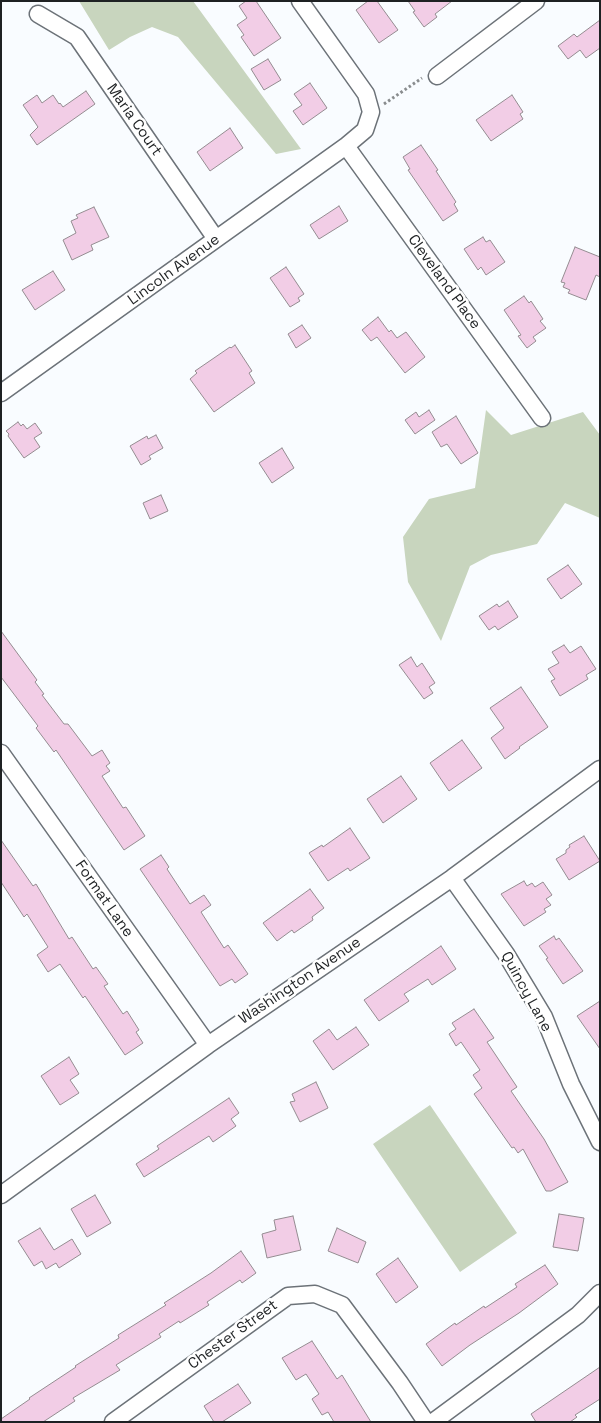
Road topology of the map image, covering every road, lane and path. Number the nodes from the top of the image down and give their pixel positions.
1 (300, 1) edge
2 (536, 1) edge
3 (38, 14) dead end
4 (437, 76) joint
5 (370, 112) junction
6 (346, 146) junction
7 (216, 239) junction
8 (1, 393) edge
9 (542, 418) dead end
10 (1, 753) edge
11 (598, 774) edge
12 (452, 878) junction
13 (208, 1045) junction
14 (600, 1142) edge
15 (1, 1195) edge
16 (600, 1293) edge
17 (113, 1422) edge
18 (426, 1422) edge
19 (433, 1422) edge

1 - 5 street
2 - 4 street
3 - 7 street, Maria Court
4 - 5 path
5 - 6 street, Lincoln Avenue
6 - 7 street, Lincoln Avenue
6 - 9 street, Cleveland Place
7 - 8 street, Lincoln Avenue
10 - 13 street, Format Lane
11 - 12 street, Washington Avenue
12 - 13 street, Washington Avenue
12 - 14 street, Quincy Lane
13 - 15 street, Washington Avenue
16 - 19 street
17 - 18 street, Chester Street

